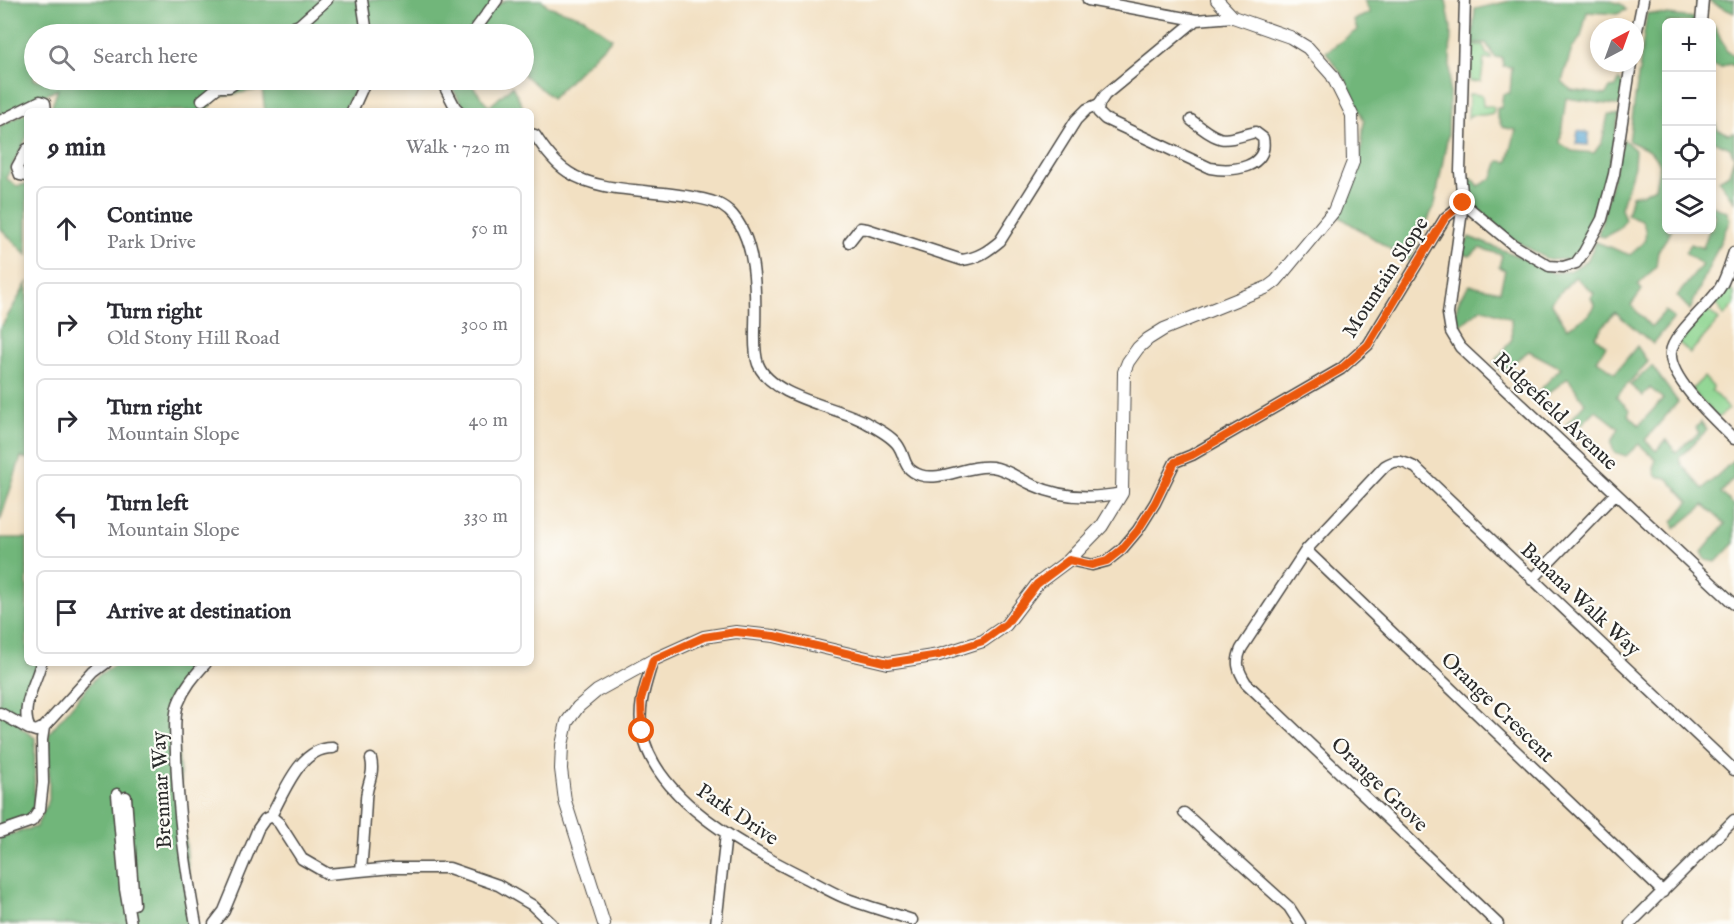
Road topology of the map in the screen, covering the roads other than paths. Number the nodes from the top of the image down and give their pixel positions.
1 (327, 0) edge
2 (362, 0) edge
3 (497, 0) edge
4 (1088, 0) edge
5 (1217, 0) edge
6 (1465, 0) edge
7 (1643, 0) edge
8 (1703, 0) edge
9 (1233, 17) junction
10 (1639, 18) edge
11 (1701, 18) edge
12 (1196, 20) junction
13 (300, 24) edge
14 (366, 24) edge
15 (479, 24) edge
16 (1630, 72) edge
17 (214, 90) edge
18 (361, 90) edge
19 (446, 90) edge
20 (202, 100) dead end
21 (1099, 104) junction
22 (353, 108) edge
23 (455, 108) edge
24 (24, 113) edge
25 (1191, 120) dead end
26 (0, 121) edge
27 (534, 135) edge
28 (24, 154) edge
29 (24, 176) edge
30 (1463, 203) junction
31 (849, 242) dead end
32 (1734, 252) edge
33 (1734, 439) edge
34 (1122, 493) junction
35 (1615, 494) junction
36 (1306, 550) junction
37 (1069, 560) junction
38 (1532, 580) junction
39 (1734, 604) edge
40 (653, 660) junction
41 (40, 666) edge
42 (102, 666) edge
43 (203, 666) edge
44 (0, 713) edge
45 (44, 728) junction
46 (30, 729) junction
47 (333, 748) dead end
48 (371, 759) dead end
49 (1734, 770) edge
50 (121, 795) dead end
51 (1184, 813) dead end
52 (271, 816) junction
53 (1734, 819) edge
54 (0, 832) edge
55 (726, 834) junction
56 (361, 871) junction
57 (1663, 892) junction
58 (130, 920) edge
59 (912, 920) dead end
60 (196, 924) edge
61 (214, 924) edge
62 (552, 924) edge
63 (604, 924) edge
64 (716, 924) edge
65 (1300, 924) edge
66 (1498, 924) edge
67 (1630, 924) edge

1 - 13 street
2 - 14 street
3 - 15 street
4 - 12 street
5 - 9 street
6 - 30 street
7 - 10 street
8 - 11 street
9 - 12 street
9 - 34 street
12 - 21 street
16 - 30 street
17 - 20 street
18 - 22 street
19 - 23 street
21 - 25 street
21 - 31 street
24 - 26 street
27 - 34 street
28 - 29 street
30 - 35 street, Ridgefield Avenue
30 - 37 street, Mountain Slope
32 - 33 street
34 - 37 street
35 - 38 street
35 - 39 street, Ridgefield Avenue
36 - 38 street, Banana Walk Way
36 - 57 street, Orange Crescent
36 - 66 street, Orange Grove
37 - 40 street
38 - 49 street, Banana Walk Way
40 - 55 street, Park Drive
40 - 63 street
41 - 46 street
42 - 45 street
43 - 60 street, Brenmar Way
44 - 46 street
45 - 46 street
45 - 54 street
47 - 52 street
48 - 56 street
50 - 58 street
51 - 65 street
52 - 56 street
52 - 61 street
53 - 57 street
55 - 59 street, Park Drive
55 - 64 street
56 - 62 street
57 - 67 street

